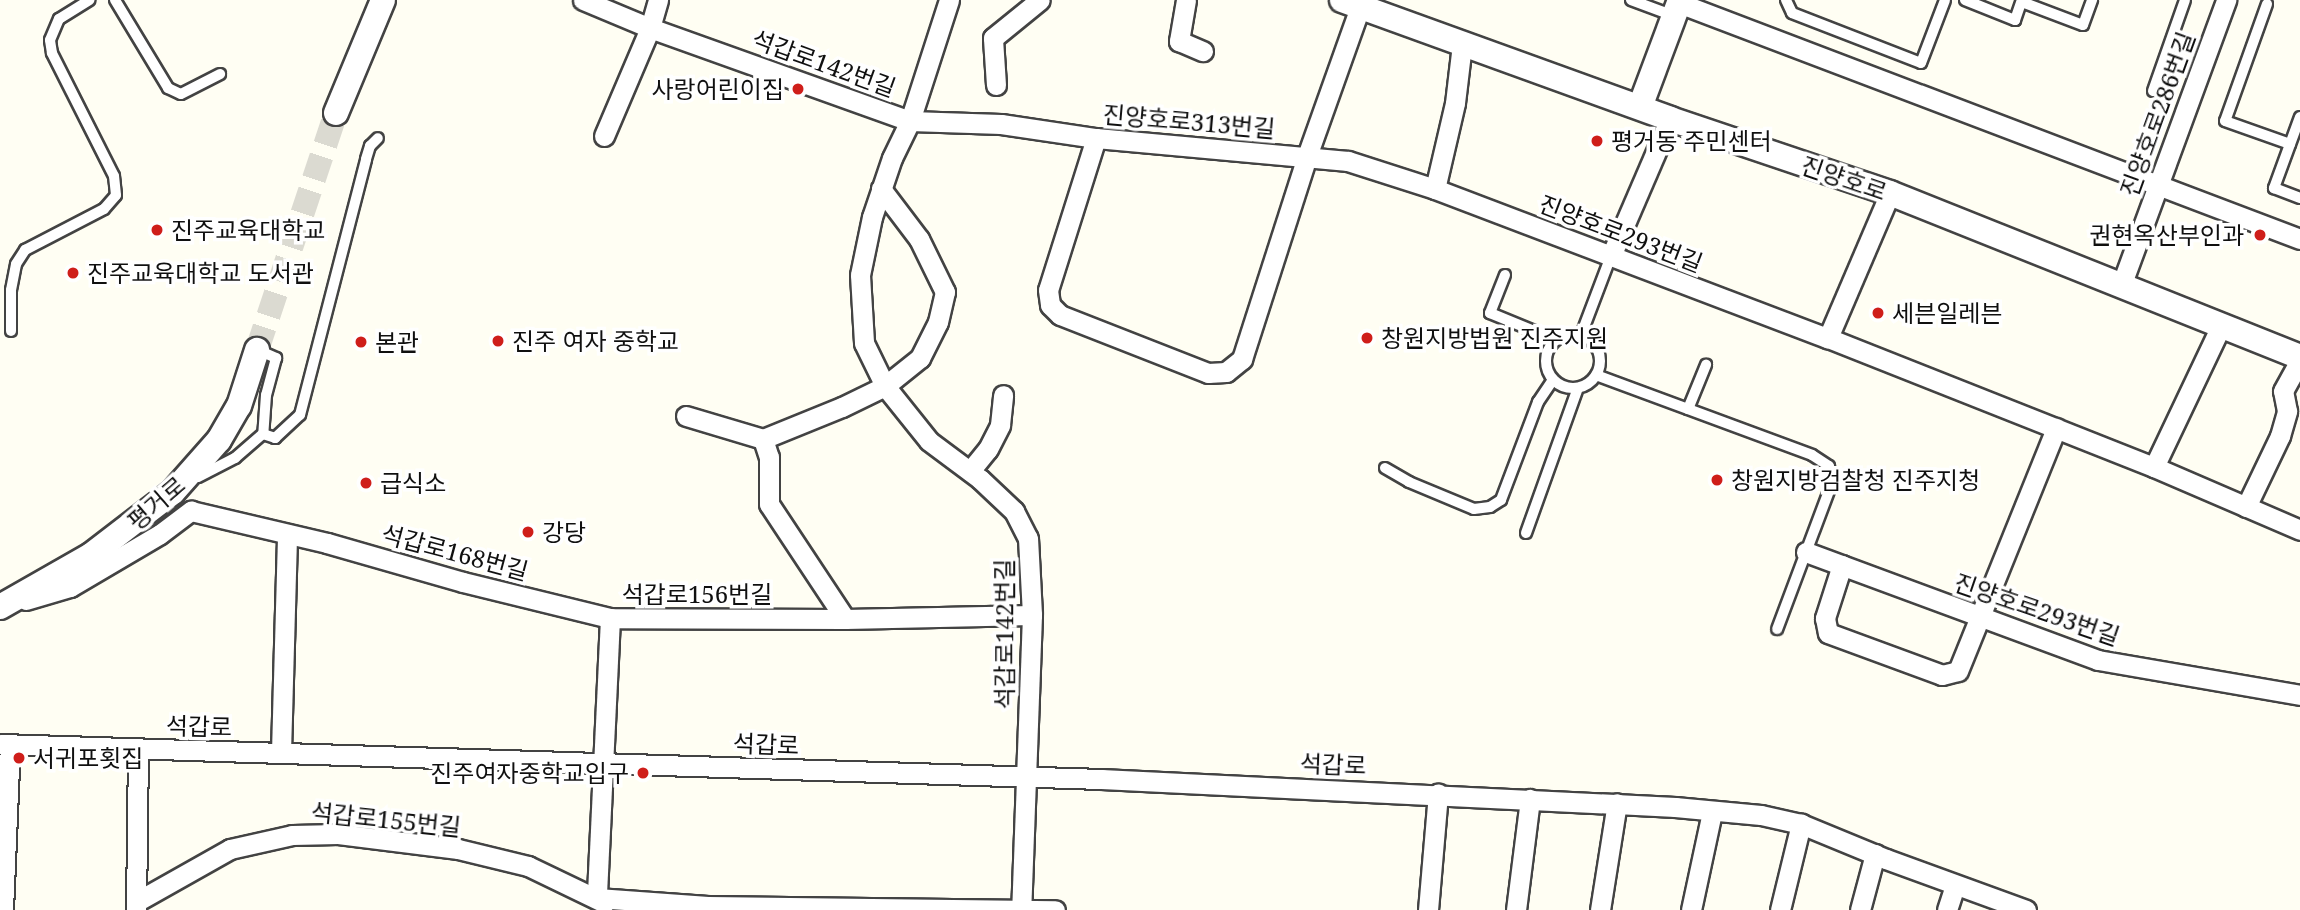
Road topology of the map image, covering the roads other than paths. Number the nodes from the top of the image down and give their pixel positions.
1 (89, 0) edge
2 (115, 0) edge
3 (383, 0) edge
4 (583, 0) edge
5 (659, 0) edge
6 (949, 0) edge
7 (1040, 0) edge
8 (1186, 0) edge
9 (1631, 0) edge
10 (1786, 0) edge
11 (1945, 0) edge
12 (1965, 0) edge
13 (2092, 0) edge
14 (2185, 0) edge
15 (2226, 0) edge
16 (2022, 1) edge
17 (1351, 3) edge
18 (2267, 4) dead end
19 (1678, 6) edge
20 (650, 28) junction
21 (1462, 44) junction
22 (1203, 51) dead end
23 (220, 74) dead end
24 (996, 85) dead end
25 (2153, 91) dead end
26 (1640, 107) junction
27 (335, 113) tunnel mouth
28 (2300, 117) edge
29 (1670, 119) junction
30 (910, 121) junction
31 (604, 136) dead end
32 (378, 138) dead end
33 (1096, 138) junction
34 (2290, 145) junction
35 (1307, 156) junction
36 (2157, 185) junction
37 (1435, 189) junction
38 (881, 190) junction
39 (1891, 193) junction
40 (2300, 198) edge
41 (2300, 239) edge
42 (1611, 256) junction
43 (1505, 275) dead end
44 (2121, 286) junction
45 (2221, 326) junction
46 (10, 331) dead end
47 (1581, 335) junction
48 (1828, 338) junction
49 (1556, 341) junction
50 (257, 350) joint
51 (2300, 359) edge
52 (1706, 365) dead end
53 (1595, 375) junction
54 (1553, 380) junction
55 (885, 386) junction
56 (1578, 388) junction
57 (1003, 395) dead end
58 (1688, 409) junction
59 (686, 416) dead end
60 (2056, 428) junction
61 (263, 434) junction
62 (763, 439) junction
63 (2154, 467) junction
64 (1385, 468) dead end
65 (970, 471) junction
66 (173, 492) junction
67 (2246, 507) junction
68 (191, 511) joint
69 (2300, 530) edge
70 (1526, 533) dead end
71 (287, 534) junction
72 (1806, 552) junction
73 (1842, 565) junction
74 (0, 607) edge
75 (1032, 615) junction
76 (1978, 616) junction
77 (610, 618) junction
78 (845, 619) junction
79 (1777, 629) dead end
80 (2300, 695) edge
81 (5, 745) edge
82 (138, 749) junction
83 (281, 752) junction
84 (606, 763) junction
85 (1025, 777) junction
86 (1438, 793) junction
87 (1530, 799) junction
88 (1617, 803) junction
89 (1712, 812) junction
90 (1801, 824) junction
91 (1875, 854) junction
92 (2, 871) edge
93 (1955, 885) junction
94 (597, 898) junction
95 (136, 906) edge
96 (1021, 909) edge
97 (3, 910) edge
98 (614, 910) edge
99 (1055, 910) edge
100 (1428, 910) edge
101 (1516, 910) edge
102 (1600, 910) edge
103 (1691, 910) edge
104 (1780, 910) edge
105 (1860, 910) edge
106 (1947, 910) edge
107 (2026, 910) edge

1 - 46 lane
2 - 23 lane
3 - 27 street
4 - 20 street, 석갑로142번길
5 - 20 street
6 - 30 street
7 - 24 street
8 - 22 street
9 - 19 lane
10 - 11 lane
12 - 16 lane
13 - 16 lane
14 - 25 lane
15 - 36 street, 진양호로286번길
17 - 21 street, 진양호로
17 - 35 street, 진양호로313번길
18 - 34 lane
19 - 26 street
19 - 36 street
20 - 30 street, 석갑로142번길
20 - 31 street
21 - 26 street, 진양호로
21 - 37 street
26 - 29 street, 진양호로
28 - 34 lane
29 - 39 street, 진양호로
29 - 42 street
30 - 33 street, 진양호로313번길
30 - 38 street, 석갑로142번길
32 - 61 lane
33 - 35 street, 진양호로313번길
33 - 35 street
34 - 40 lane
35 - 37 street, 진양호로293번길
36 - 41 street
36 - 44 street, 진양호로286번길
37 - 42 street, 진양호로293번길
38 - 55 street, 석갑로142번길
38 - 55 street
39 - 44 street, 진양호로
39 - 48 street
42 - 47 lane
42 - 48 street, 진양호로293번길
43 - 49 lane
44 - 45 street, 진양호로
45 - 51 street, 진양호로
45 - 63 street
47 - 49 lane
47 - 53 lane
48 - 60 street, 진양호로293번길
49 - 54 lane
50 - 61 lane
50 - 66 street, 평거로
51 - 67 street, 진양호로
52 - 58 lane
53 - 56 lane
53 - 58 lane
54 - 56 lane
54 - 64 lane
55 - 62 street
55 - 65 street, 석갑로142번길
56 - 70 lane
57 - 65 street
58 - 72 lane
59 - 62 street
60 - 63 street, 진양호로293번길
60 - 76 street
61 - 66 lane
62 - 78 street
63 - 67 street, 진양호로293번길
65 - 75 street, 석갑로142번길
66 - 74 street, 평거로
67 - 69 street, 진양호로293번길
68 - 71 street, 석갑로168번길
68 - 74 street, 평거로
71 - 77 street, 석갑로168번길
71 - 83 street
72 - 73 street, 진양호로293번길
72 - 79 lane
73 - 76 street, 진양호로293번길
73 - 76 street
75 - 78 street, 석갑로156번길
75 - 85 street, 석갑로142번길
76 - 80 street, 진양호로293번길
77 - 78 street, 석갑로156번길
77 - 84 street, 석갑로156번길
81 - 82 street, 석갑로
81 - 92 street
82 - 83 street, 석갑로
82 - 95 street
83 - 84 street, 석갑로
84 - 85 street, 석갑로
84 - 94 street
85 - 86 street, 석갑로
85 - 96 street, 석갑로142번길
86 - 87 street, 석갑로
86 - 100 street
87 - 88 street, 석갑로
87 - 101 street
88 - 89 street, 석갑로
88 - 102 street
89 - 90 street, 석갑로
89 - 103 street
90 - 91 street, 석갑로
90 - 104 street
91 - 93 street, 석갑로
91 - 105 street
92 - 97 street
93 - 106 street
93 - 107 street, 석갑로
94 - 95 street, 석갑로155번길
94 - 96 street, 석갑로155번길
94 - 98 street, 석갑로155번길
96 - 99 street, 석갑로155번길

